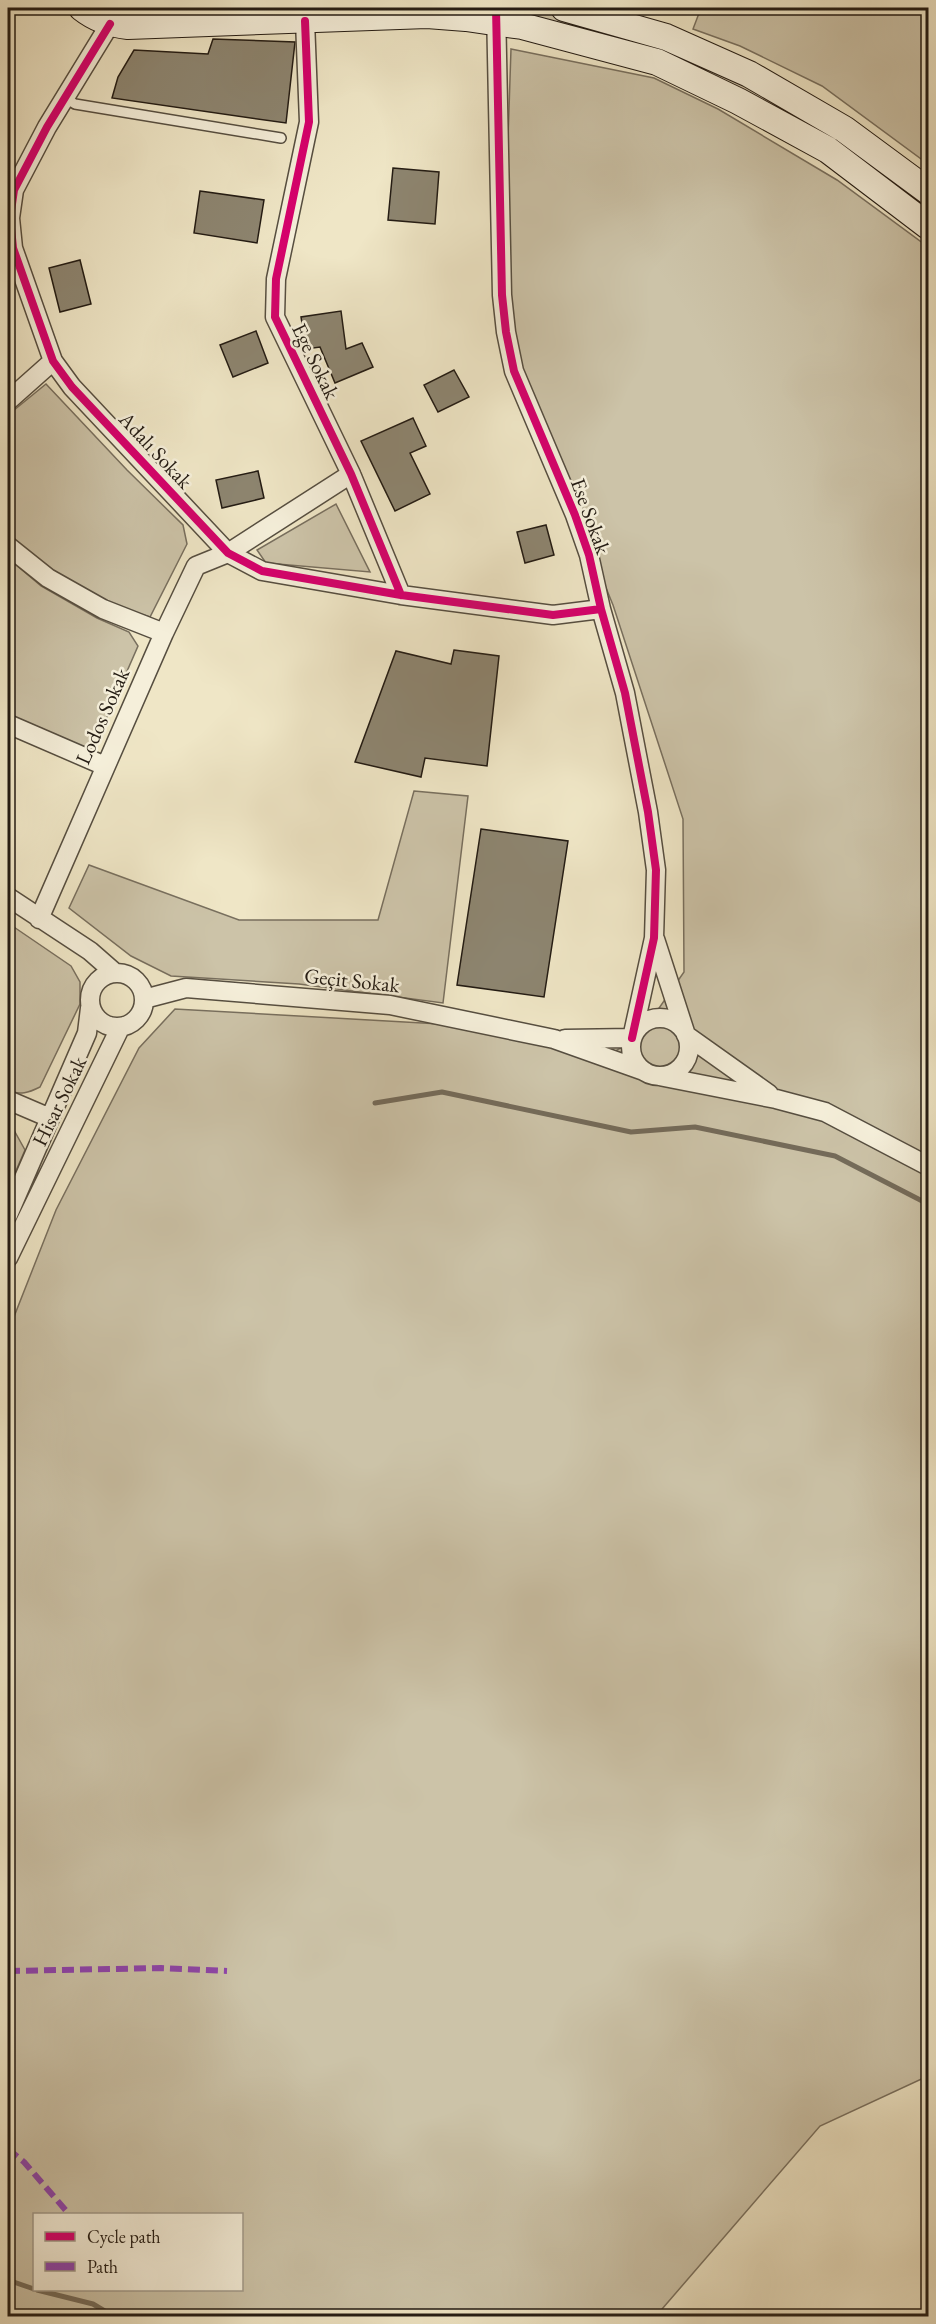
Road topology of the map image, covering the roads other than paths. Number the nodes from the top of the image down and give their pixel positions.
1 (82, 8) edge
2 (564, 8) edge
3 (496, 15) edge
4 (305, 21) junction
5 (110, 24) junction
6 (65, 98) junction
7 (282, 138) dead end
8 (928, 190) edge
9 (9, 218) edge
10 (928, 226) edge
11 (53, 361) junction
12 (8, 401) edge
13 (351, 474) junction
14 (8, 546) edge
15 (228, 553) junction
16 (401, 595) junction
17 (601, 609) junction
18 (164, 633) junction
19 (8, 724) edge
20 (105, 766) junction
21 (8, 897) edge
22 (39, 919) junction
23 (654, 938) junction
24 (114, 972) junction
25 (144, 999) junction
26 (90, 1008) junction
27 (120, 1028) junction
28 (686, 1035) junction
29 (632, 1038) junction
30 (554, 1039) junction
31 (651, 1074) junction
32 (776, 1099) junction
33 (8, 1100) edge
34 (50, 1118) junction
35 (928, 1166) edge
36 (8, 1215) edge
37 (8, 1258) edge

1 - 5 main road
2 - 8 main road
3 - 4 main road
3 - 10 main road
3 - 17 street, Ese Sokak
4 - 5 main road
4 - 13 street, Ege Sokak
5 - 6 street, Adalı Sokak
6 - 7 lane
6 - 9 street, Adalı Sokak
9 - 11 street, Adalı Sokak
11 - 12 street
11 - 15 street, Adalı Sokak
13 - 15 street
13 - 16 street, Ege Sokak
14 - 18 street
15 - 16 street, Adalı Sokak
15 - 18 street, Lodos Sokak
16 - 17 street, Adalı Sokak
17 - 23 street, Ese Sokak
18 - 20 street, Lodos Sokak
19 - 20 street
20 - 22 street, Lodos Sokak
21 - 22 street
22 - 24 street
23 - 28 street
23 - 29 street, Ese Sokak
24 - 25 street
24 - 26 street
25 - 27 street
25 - 30 street, Geçit Sokak
26 - 27 street
26 - 34 street, Hisar Sokak
27 - 37 street, Hisar Sokak
28 - 29 street
28 - 31 street
28 - 32 street
29 - 30 street
29 - 31 street
30 - 31 street
31 - 32 street
32 - 35 street
33 - 34 street
34 - 36 street, Hisar Sokak

